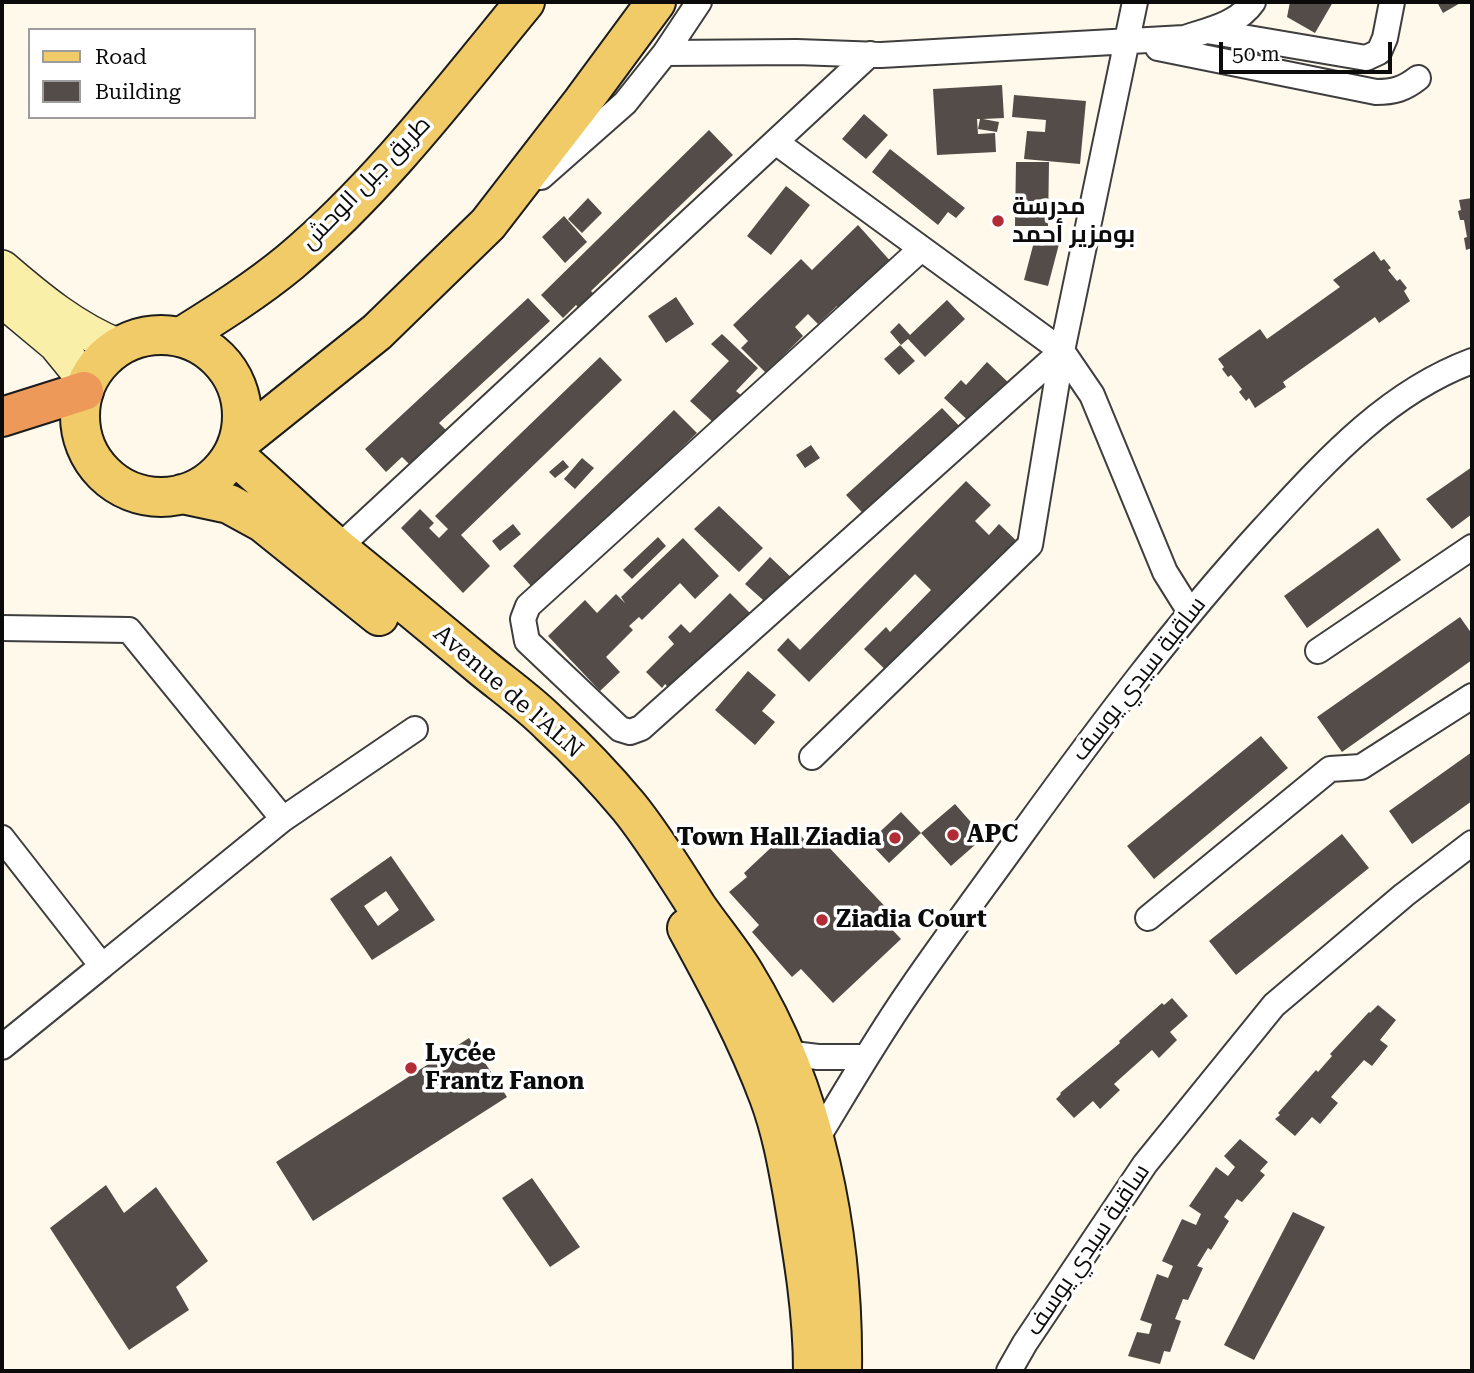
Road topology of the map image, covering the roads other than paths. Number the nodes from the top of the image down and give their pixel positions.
1 (525, 2) edge
2 (656, 2) edge
3 (699, 2) edge
4 (1135, 2) edge
5 (1253, 2) edge
6 (1392, 2) edge
7 (1206, 31) junction
8 (1127, 42) junction
9 (666, 53) junction
10 (870, 54) junction
11 (1418, 78) dead end
12 (777, 143) junction
13 (488, 224) junction
14 (921, 249) junction
15 (2, 268) edge
16 (2, 299) edge
17 (181, 337) junction
18 (119, 347) junction
19 (1062, 351) junction
20 (1472, 361) edge
21 (86, 386) junction
22 (2, 417) edge
23 (235, 449) junction
24 (182, 494) junction
25 (338, 548) junction
26 (1469, 556) edge
27 (1190, 612) junction
28 (2, 628) edge
29 (1318, 651) dead end
30 (575, 686) junction
31 (1472, 696) edge
32 (548, 721) junction
33 (415, 729) dead end
34 (812, 757) dead end
35 (283, 819) junction
36 (2, 838) edge
37 (1472, 843) edge
38 (1148, 918) dead end
39 (102, 966) junction
40 (2, 1047) edge
41 (770, 1057) junction
42 (866, 1057) junction
43 (801, 1147) junction
44 (813, 1371) edge
45 (842, 1371) edge
46 (1009, 1371) edge

1 - 17 main road, طريق جبل الوحش
2 - 13 main road
3 - 9 street
4 - 8 street
5 - 7 street
6 - 7 street
7 - 8 street
8 - 10 street
8 - 11 street
8 - 19 street
9 - 10 street
9 - 13 street
10 - 12 street
12 - 14 street
12 - 25 street
13 - 23 main road
14 - 19 street
14 - 30 street
15 - 18 main road
16 - 21 main road
17 - 18 main road
17 - 23 main road
18 - 21 main road
19 - 27 street
19 - 30 street
19 - 34 street
20 - 27 street, ساقية سيدي يوسف
21 - 22 highway
21 - 24 main road
23 - 24 main road
23 - 25 main road, Avenue de l'ALN
24 - 41 main road
25 - 32 main road, Avenue de l'ALN
26 - 29 street
27 - 42 street, ساقية سيدي يوسف
28 - 35 street
30 - 32 street
31 - 38 street
32 - 41 main road, Avenue de l'ALN
33 - 35 street
35 - 39 street
36 - 39 street
37 - 46 street, ساقية سيدي يوسف
39 - 40 street
41 - 42 street
41 - 43 main road
42 - 43 street, ساقية سيدي يوسف
43 - 44 main road
43 - 45 main road

